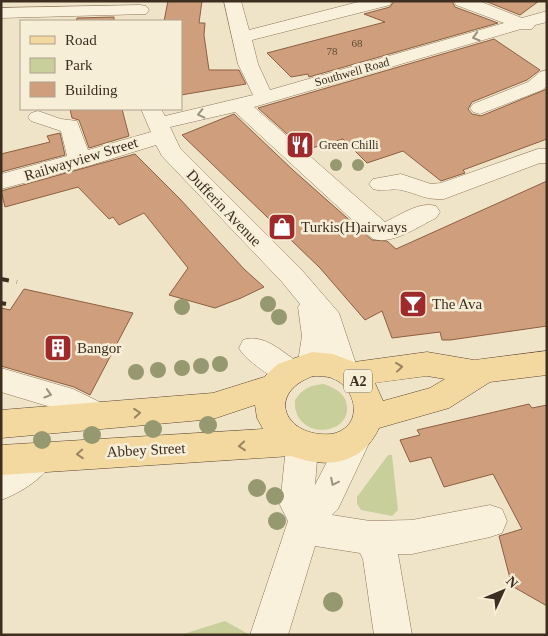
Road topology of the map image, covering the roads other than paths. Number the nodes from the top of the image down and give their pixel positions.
1 (232, 1) edge
2 (384, 1) edge
3 (462, 1) edge
4 (14, 9) edge
5 (140, 11) edge
6 (44, 12) edge
7 (547, 16) edge
8 (522, 24) junction
9 (547, 33) edge
10 (242, 37) junction
11 (543, 84) edge
12 (264, 97) junction
13 (239, 105) junction
14 (480, 108) dead end
15 (38, 117) dead end
16 (157, 123) edge
17 (80, 161) junction
18 (536, 162) edge
19 (1, 182) edge
20 (381, 184) dead end
21 (310, 298) junction
22 (253, 348) dead end
23 (547, 363) edge
24 (347, 372) junction
25 (482, 372) junction
26 (292, 374) junction
27 (1, 380) edge
28 (99, 416) junction
29 (1, 424) edge
30 (362, 428) junction
31 (297, 444) junction
32 (40, 457) junction
33 (1, 460) edge
34 (1, 485) edge
35 (490, 521) dead end
36 (305, 523) junction
37 (370, 538) junction
38 (269, 635) edge
39 (393, 635) edge

1 - 10 street
2 - 10 street
3 - 8 street
4 - 6 street
5 - 6 street
7 - 8 street, Southwell Road
8 - 9 street
8 -> 12 street, Southwell Road
10 - 12 street
11 - 14 street
12 - 13 street, Southwell Road
13 -> 16 street, Southwell Road
13 - 18 street
15 - 17 street
16 - 17 street, Railwayview Street
16 - 21 street, Dufferin Avenue
17 - 19 street, Railwayview Street
18 - 20 street
21 - 24 street, Dufferin Avenue
21 - 26 street
22 - 26 street
23 - 25 main road, A2
24 -> 25 main road, A2
24 - 26 main road, A2
24 - 30 main road, A2
25 - 30 main road, A2
28 -> 26 main road, A2
26 - 31 main road
27 -> 28 street
28 - 29 main road, A2
30 - 31 main road, A2
30 -> 36 street
31 -> 32 main road, Abbey Street / A2
31 - 36 street
32 - 33 main road, Abbey Street / A2
32 - 34 street
35 - 37 street
36 - 37 street
36 - 38 street
37 - 39 street

